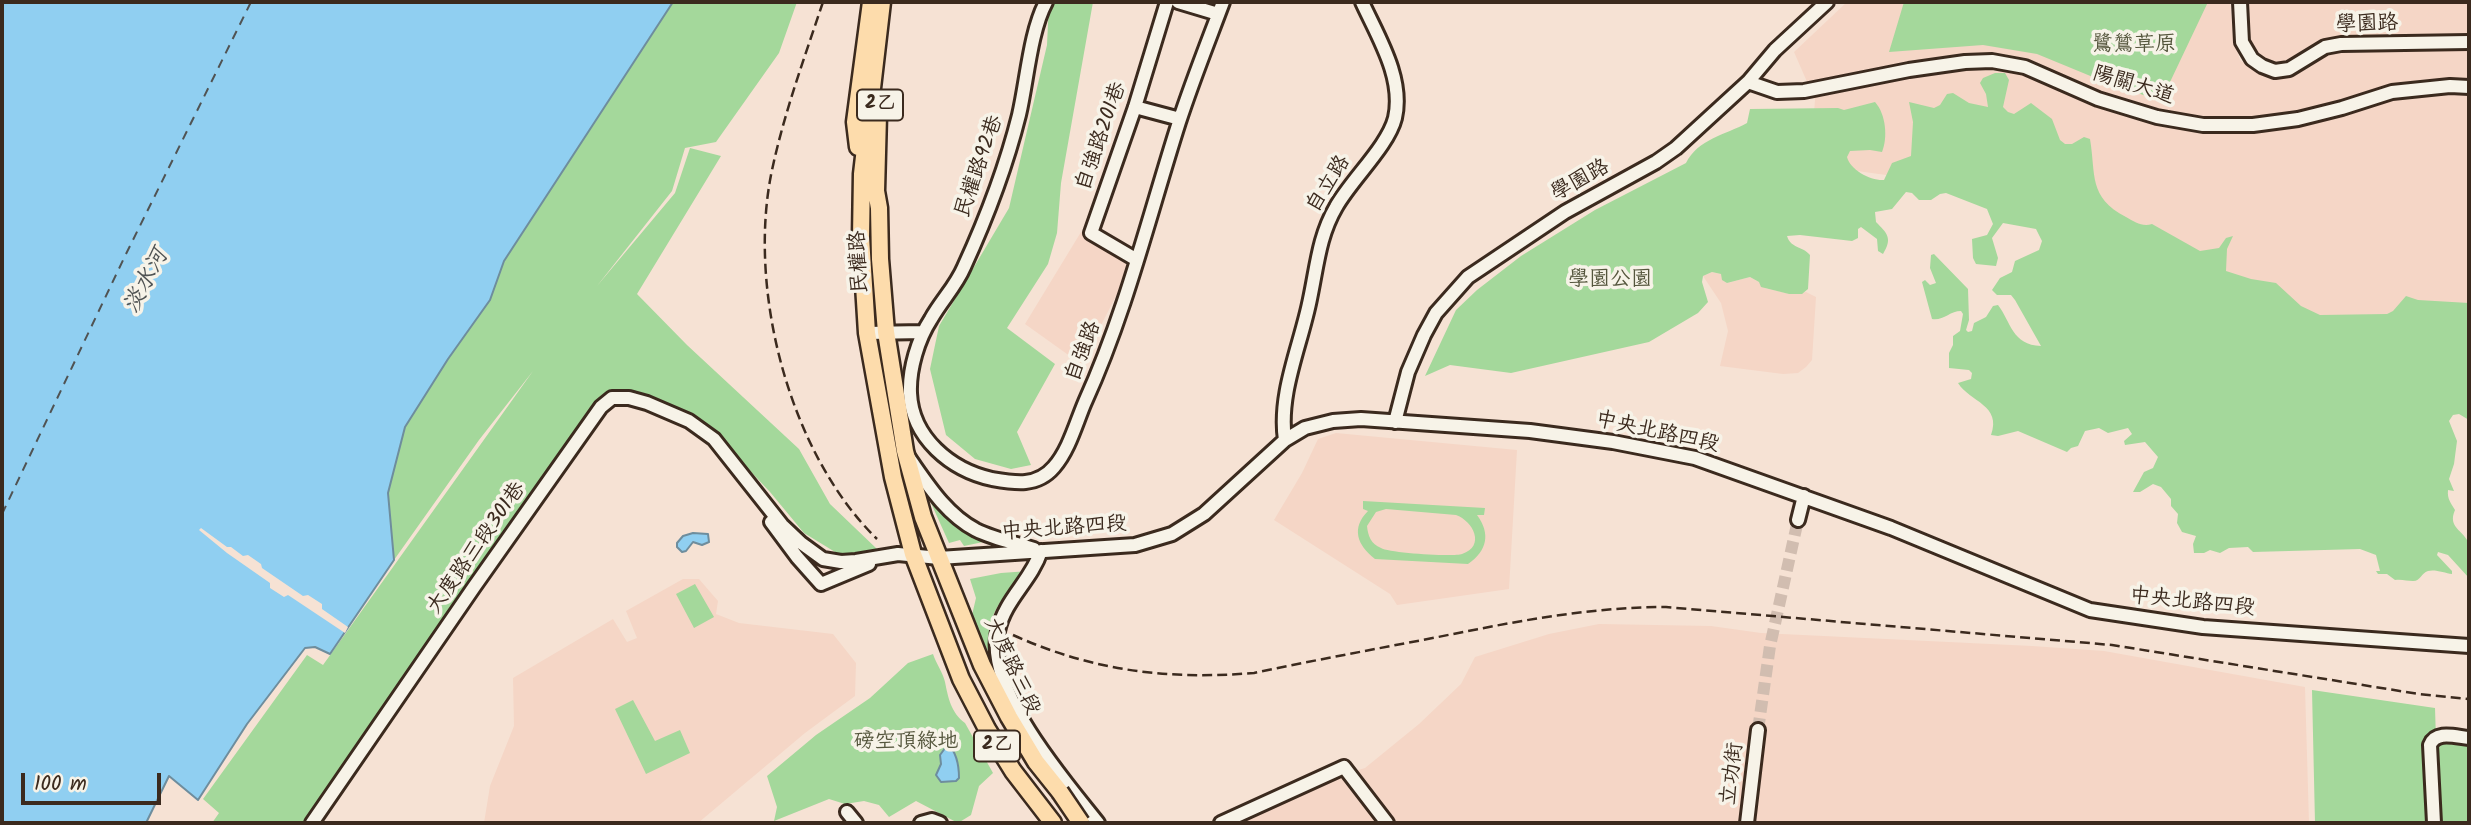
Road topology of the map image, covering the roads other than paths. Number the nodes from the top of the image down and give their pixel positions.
1 (871, 2) edge
2 (882, 2) edge
3 (894, 2) edge
4 (1046, 2) edge
5 (1167, 2) edge
6 (1178, 2) edge
7 (1362, 2) edge
8 (1827, 2) edge
9 (2240, 2) edge
10 (1220, 8) edge
11 (2469, 43) edge
12 (1748, 82) junction
13 (2469, 87) edge
14 (1135, 107) junction
15 (1180, 119) junction
16 (862, 174) junction
17 (1137, 260) junction
18 (886, 332) junction
19 (923, 332) junction
20 (867, 333) junction
21 (1395, 422) junction
22 (1285, 440) junction
23 (905, 452) junction
24 (756, 494) junction
25 (1804, 496) junction
26 (923, 517) joint
27 (1798, 520) tunnel mouth
28 (1041, 551) junction
29 (891, 554) junction
30 (913, 554) junction
31 (939, 558) junction
32 (856, 561) junction
33 (821, 584) junction
34 (2469, 646) edge
35 (1758, 730) tunnel mouth
36 (2469, 738) edge
37 (1083, 804) junction
38 (847, 812) dead end
39 (312, 823) edge
40 (856, 823) edge
41 (921, 823) edge
42 (940, 823) edge
43 (1055, 823) edge
44 (1082, 823) edge
45 (1098, 823) edge
46 (1221, 823) edge
47 (1387, 823) edge
48 (1747, 823) edge
49 (2434, 823) edge

1 - 16 main road
2 - 16 main road, 民權路 / 2乙
3 - 18 main road, 民權路 / 2乙
4 - 19 street, 民權路92巷
5 - 14 street, 自強路201巷
6 - 10 street
7 - 22 street, 自立路
8 - 12 street, 學園路
9 - 11 street, 學園路
10 - 15 street, 自強路
12 - 13 street, 陽關大道
12 - 21 street, 學園路
14 - 15 street
14 - 17 street, 自強路201巷
15 - 17 street, 自強路
16 - 20 main road, 民權路 / 2乙
17 - 19 street, 自強路
18 - 19 street
18 - 20 street
18 - 23 main road, 民權路 / 2乙
20 - 30 main road, 民權路 / 2乙
21 - 22 street, 中央北路四段
21 - 25 street, 中央北路四段
22 - 28 street, 中央北路四段
23 - 26 main road, 民權路 / 2乙
23 - 28 street
24 - 32 street
24 - 33 street
24 - 39 street, 大度路三段301巷
25 - 27 street
25 - 34 street, 中央北路四段
26 - 31 main road, 大度路三段 / 2乙
28 - 31 street, 中央北路四段
28 - 37 street, 大度路三段
29 - 30 street, 中央北路四段
29 - 32 street
29 - 33 street
30 - 31 street, 中央北路四段
30 - 43 main road, 2乙
31 - 44 main road, 大度路三段 / 2乙, bridge
32 - 33 street
35 - 48 street, 立功街
36 - 49 street
37 - 43 street
37 - 45 street, 大度路三段
38 - 40 street
41 - 42 street
46 - 47 street

